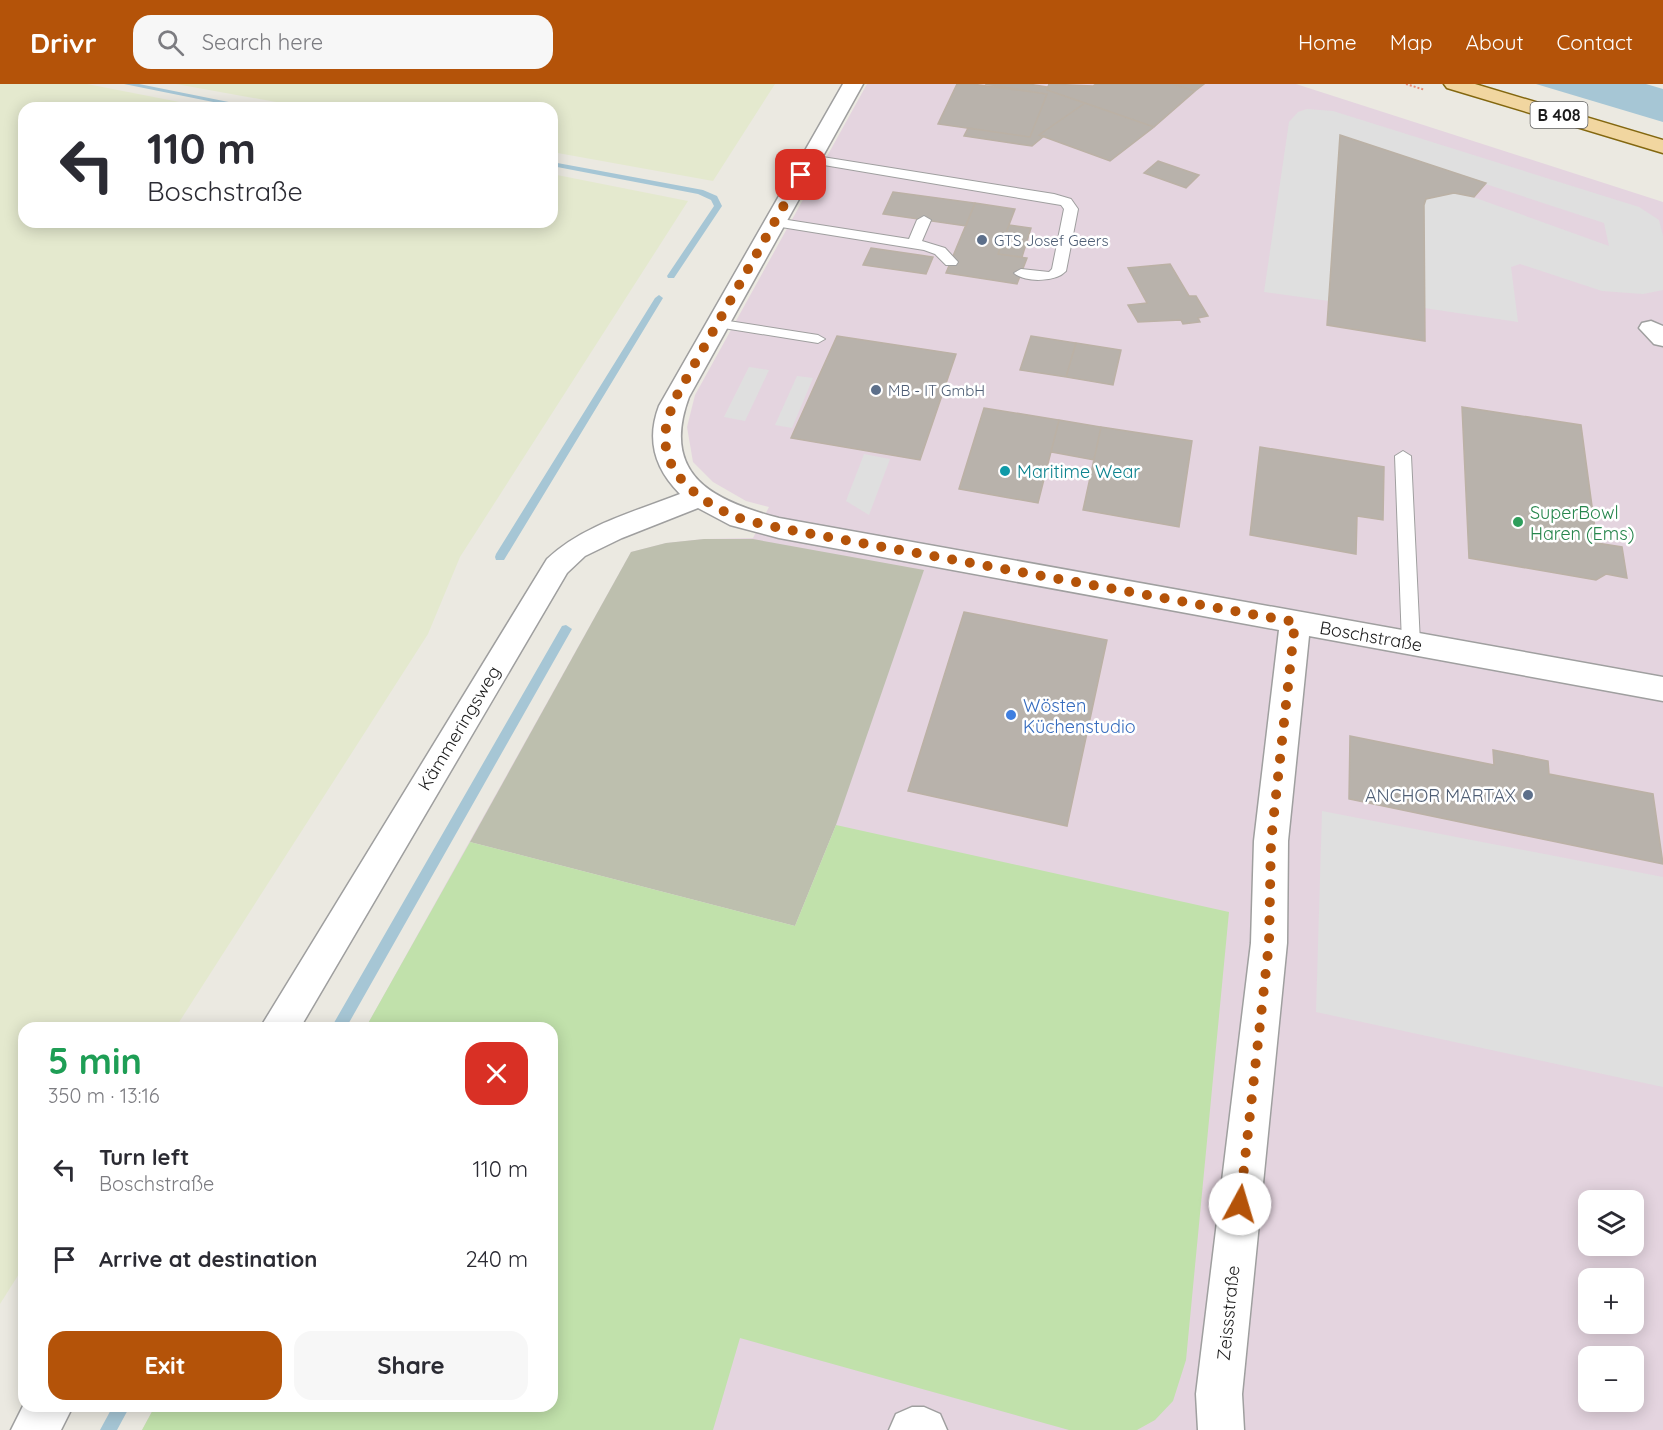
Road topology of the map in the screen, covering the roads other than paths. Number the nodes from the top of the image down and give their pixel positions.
1 (853, 84) edge
2 (1454, 84) edge
3 (1663, 147) edge
4 (810, 159) junction
5 (940, 181) junction
6 (934, 198) dead end
7 (924, 220) dead end
8 (775, 222) junction
9 (914, 244) junction
10 (951, 262) dead end
11 (1021, 273) dead end
12 (716, 323) junction
13 (818, 339) dead end
14 (1403, 456) dead end
15 (700, 497) junction
16 (1295, 622) junction
17 (1411, 643) junction
18 (1663, 689) edge
19 (283, 1022) edge
20 (46, 1412) edge
21 (34, 1430) edge
22 (912, 1430) edge
23 (924, 1430) edge
24 (1221, 1430) edge

1 - 4 street, Boschstraße
2 - 3 main road, B 408
4 - 5 lane
4 - 8 street, Boschstraße
5 - 6 lane
5 - 11 lane
7 - 9 lane
8 - 9 lane
8 - 12 street, Boschstraße
9 - 10 lane
12 - 13 lane
12 - 15 street, Boschstraße
14 - 17 lane
15 - 16 street, Boschstraße
15 - 19 street, Kämmeringsweg
16 - 17 street, Boschstraße
16 - 24 street, Zeissstraße
17 - 18 street, Boschstraße
20 - 21 street
22 - 23 street

